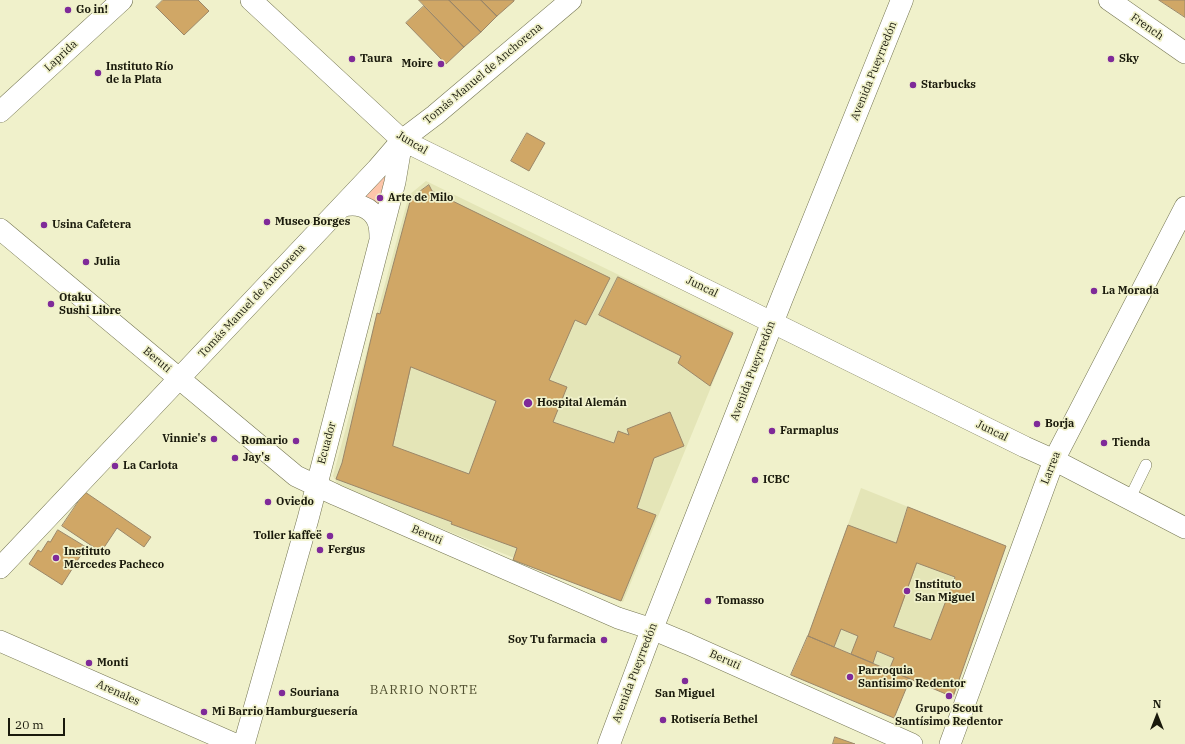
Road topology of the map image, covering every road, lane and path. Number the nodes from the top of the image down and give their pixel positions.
1 (122, 0) edge
2 (251, 0) edge
3 (571, 0) edge
4 (902, 0) edge
5 (1109, 0) edge
6 (1185, 53) edge
7 (0, 112) edge
8 (402, 140) junction
9 (340, 207) junction
10 (1185, 207) edge
11 (0, 229) edge
12 (380, 238) junction
13 (772, 323) junction
14 (179, 378) junction
15 (1054, 460) junction
16 (1146, 465) dead end
17 (316, 486) junction
18 (1129, 500) junction
19 (1185, 528) edge
20 (0, 568) edge
21 (652, 629) junction
22 (0, 641) edge
23 (235, 744) edge
24 (244, 744) edge
25 (609, 744) edge
26 (912, 744) edge
27 (950, 744) edge

1 - 7 street, Laprida
2 - 8 street, Juncal
3 - 8 street, Tomás Manuel de Anchorena
4 - 13 main road, Avenida Pueyrredón
5 - 6 street, French
8 - 9 street, Tomás Manuel de Anchorena
8 - 12 street, Ecuador
8 - 13 street, Juncal
9 - 12 street
9 - 14 street, Tomás Manuel de Anchorena
10 - 15 street, Larrea
11 - 14 street, Beruti
12 - 17 street, Ecuador
13 - 15 street, Juncal
13 - 21 main road, Avenida Pueyrredón
14 - 17 street, Beruti
14 - 20 street, Tomás Manuel de Anchorena
15 - 18 street, Juncal
15 - 27 street, Larrea
16 - 18 lane
17 - 21 street, Beruti
17 - 24 street, Ecuador
18 - 19 street, Juncal
21 - 25 main road, Avenida Pueyrredón
21 - 26 street, Beruti
22 - 23 street, Arenales

